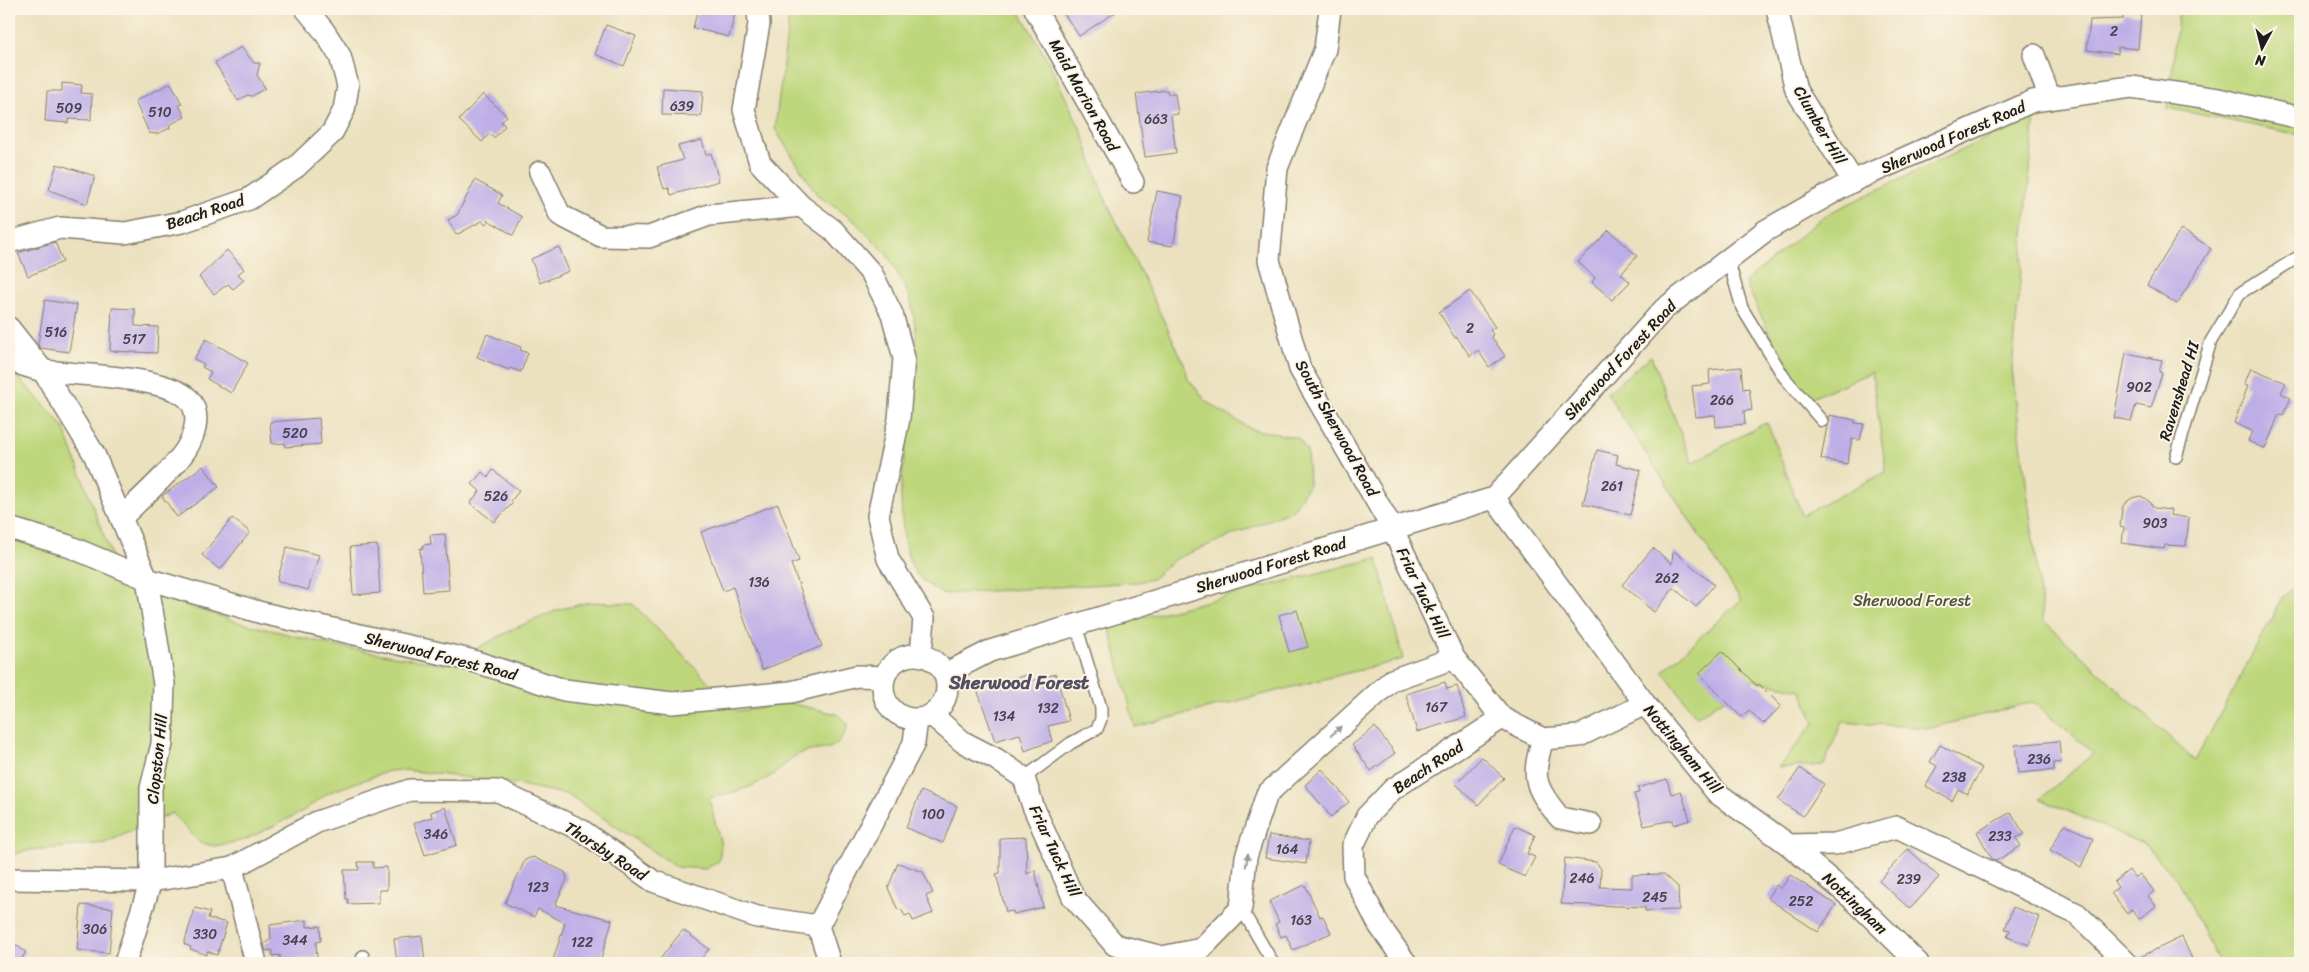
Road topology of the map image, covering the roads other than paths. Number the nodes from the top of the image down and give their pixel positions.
1 (306, 9) edge
2 (758, 9) edge
3 (1035, 9) edge
4 (1330, 9) edge
5 (1777, 9) edge
6 (2034, 55) dead end
7 (2050, 99) junction
8 (2300, 118) edge
9 (540, 172) dead end
10 (1853, 181) junction
11 (1133, 182) dead end
12 (801, 206) junction
13 (9, 242) edge
14 (2300, 256) edge
15 (1728, 259) junction
16 (9, 328) edge
17 (9, 360) edge
18 (43, 371) junction
19 (1822, 421) dead end
20 (2176, 456) dead end
21 (1494, 498) junction
22 (121, 518) junction
23 (9, 528) edge
24 (1392, 528) junction
25 (147, 579) junction
26 (1076, 625) junction
27 (921, 655) junction
28 (1454, 658) junction
29 (945, 674) junction
30 (884, 677) junction
31 (1645, 704) junction
32 (924, 717) junction
33 (1502, 718) junction
34 (1543, 738) junction
35 (1024, 778) junction
36 (1591, 824) dead end
37 (1789, 844) junction
38 (232, 868) junction
39 (9, 879) edge
40 (152, 881) junction
41 (1241, 908) junction
42 (818, 926) junction
43 (1184, 958) edge
44 (125, 963) edge
45 (256, 963) edge
46 (830, 963) edge
47 (1273, 963) edge
48 (1406, 963) edge
49 (1918, 963) edge
50 (2128, 963) edge

1 - 13 street, Beach Road
2 - 12 street
3 - 11 street, Maid Marion Road
4 - 24 street, South Sherwood Road
5 - 10 street, Clumber Hill
6 - 7 street
7 - 8 street, Sherwood Forest Road
7 - 10 street, Sherwood Forest Road
9 - 12 street
10 - 15 street, Sherwood Forest Road
12 - 27 street
14 - 20 lane, Ravenshead HI
15 - 19 lane
15 - 21 street, Sherwood Forest Road
16 - 18 street, Clopston Hill
17 - 18 street
18 - 22 street, Clopston Hill
18 - 22 street
21 - 24 street, Sherwood Forest Road
21 - 31 street, Nottingham Hill
22 - 25 street, Clopston Hill
23 - 25 street, Sherwood Forest Road
24 - 26 street, Sherwood Forest Road
24 - 28 street, Friar Tuck Hill
25 - 30 street, Sherwood Forest Road
25 - 40 street, Clopston Hill
26 - 29 street, Sherwood Forest Road
26 - 35 lane
27 - 29 street
27 - 30 street
28 - 33 street, Friar Tuck Hill
41 -> 28 street, Friar Tuck Hill
29 - 32 street
30 - 32 street
31 - 34 street
31 - 37 street, Nottingham Hill
32 - 35 street
32 - 42 street
33 - 34 street
33 - 48 street, Beach Road
34 - 36 street
35 - 43 street, Friar Tuck Hill
37 - 49 street, Nottingham
37 - 50 street
38 - 40 street, Thorsby Road
38 - 42 street, Thorsby Road
38 - 45 street
39 - 40 street
40 - 44 street, Clopston Hill
41 - 43 street, Friar Tuck Hill
41 - 47 lane
42 - 46 street

